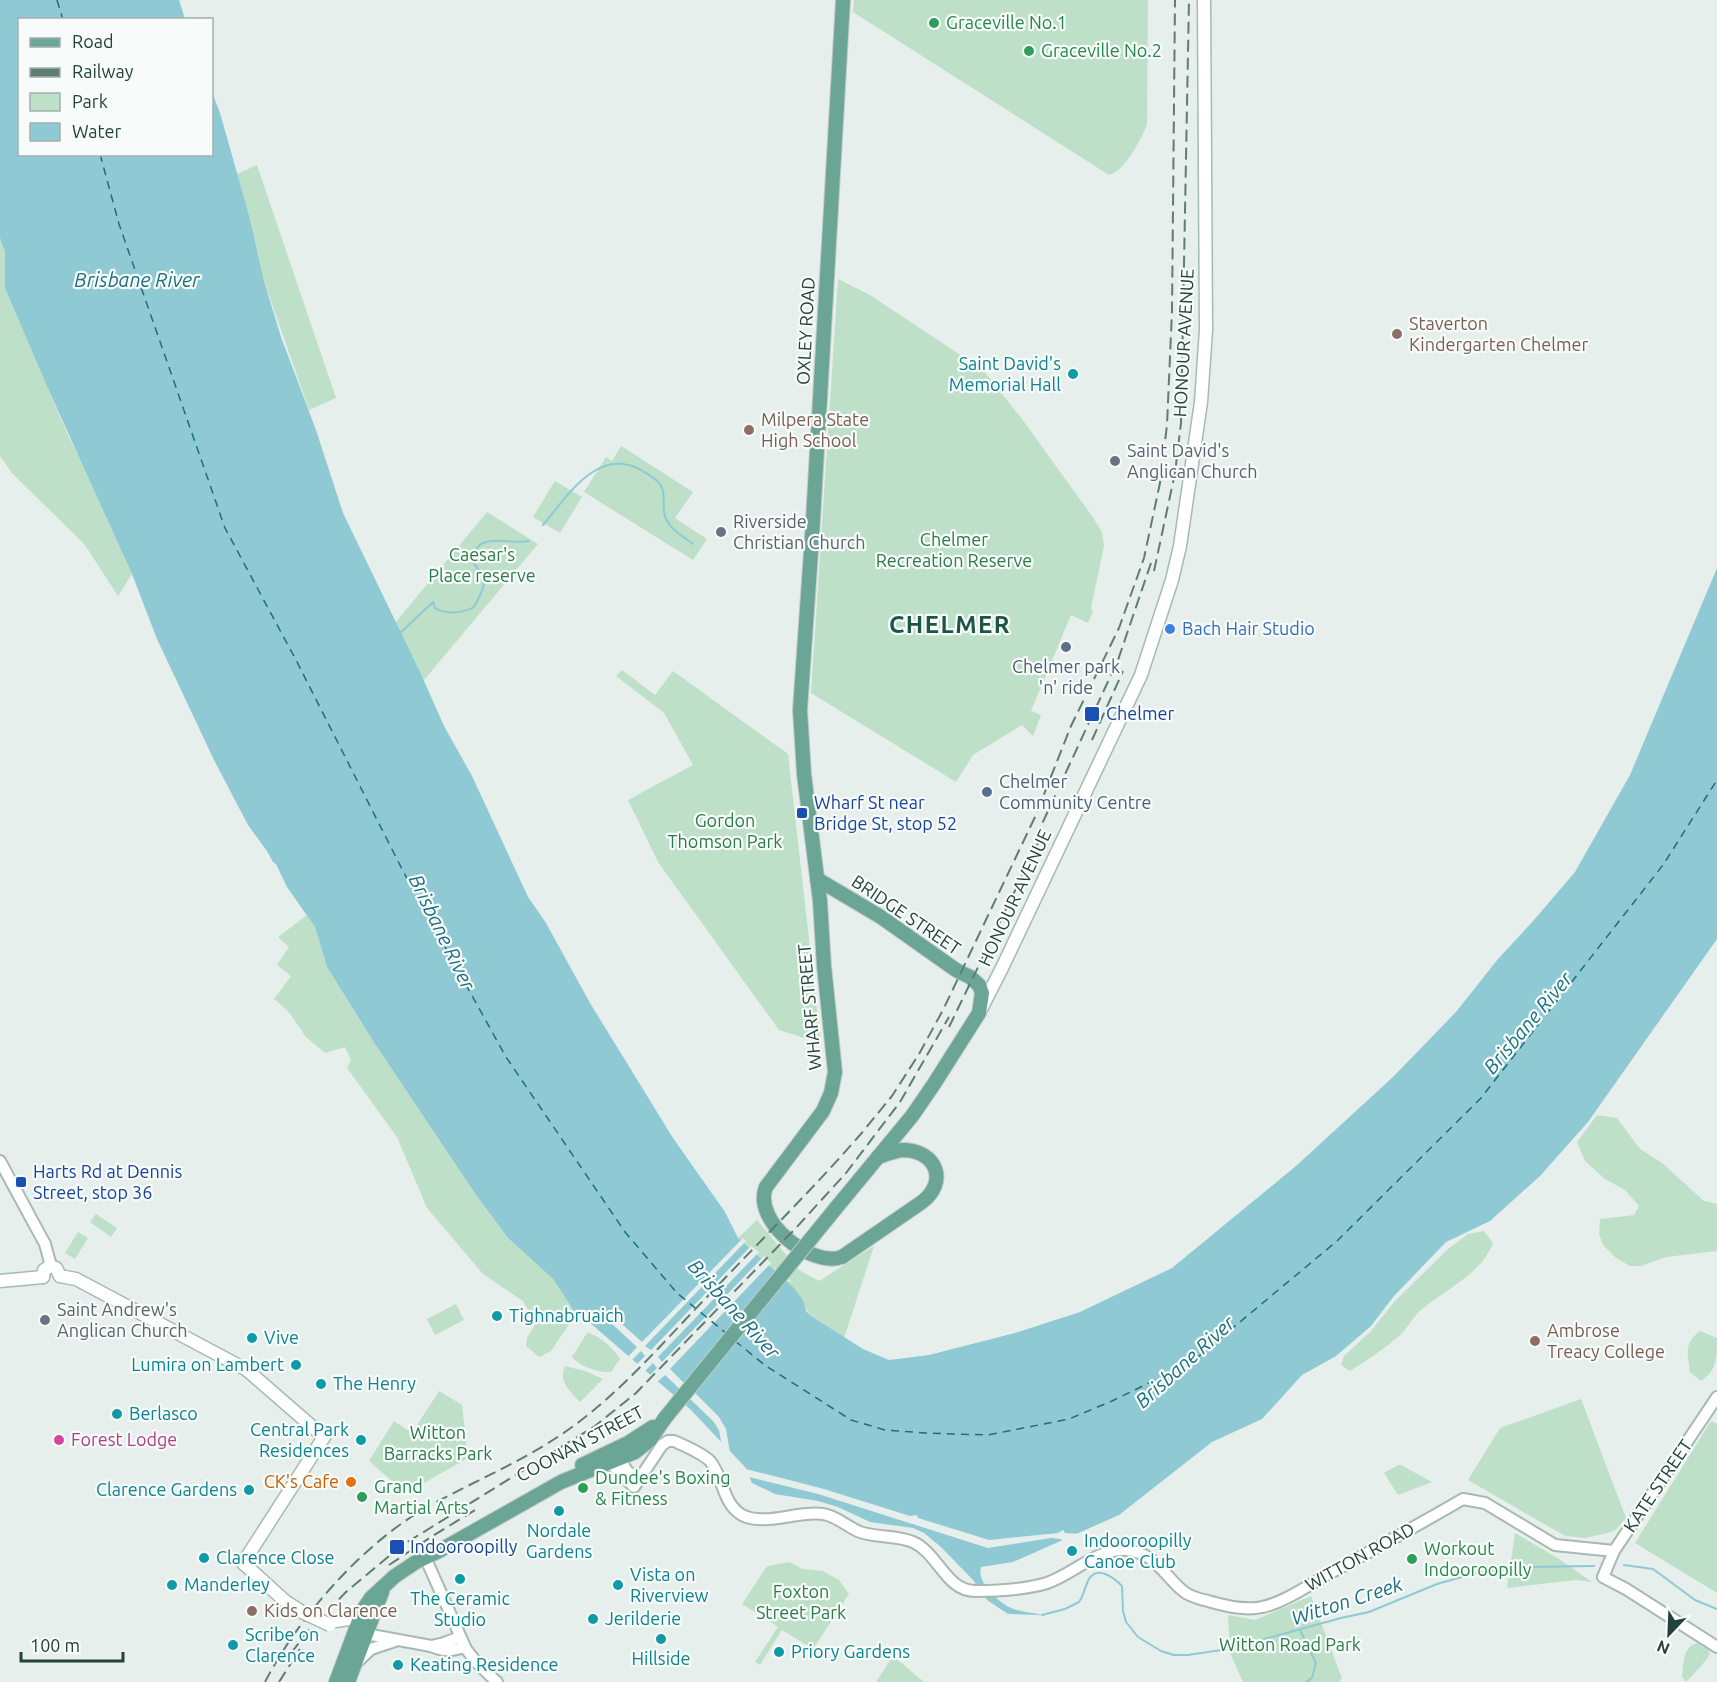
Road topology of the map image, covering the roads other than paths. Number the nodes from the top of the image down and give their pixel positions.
1 (843, 0) edge
2 (1204, 0) edge
3 (801, 699) joint
4 (817, 879) junction
5 (1002, 968) junction
6 (970, 977) junction
7 (979, 1013) junction
8 (878, 1157) junction
9 (0, 1161) edge
10 (51, 1266) junction
11 (60, 1276) junction
12 (43, 1277) junction
13 (0, 1281) edge
14 (1717, 1397) edge
15 (665, 1418) junction
16 (615, 1461) junction
17 (567, 1472) junction
18 (1614, 1551) junction
19 (426, 1556) junction
20 (385, 1585) junction
21 (363, 1610) junction
22 (332, 1623) junction
23 (360, 1634) junction
24 (401, 1640) junction
25 (462, 1642) junction
26 (1717, 1647) edge
27 (350, 1676) edge
28 (336, 1682) edge
29 (497, 1682) edge

1 - 3 main road, OXLEY ROAD
2 - 5 main road, HONOUR AVENUE
3 - 4 main road, WHARF STREET
4 - 6 main road, BRIDGE STREET
4 - 8 main road, WHARF STREET
5 - 6 main road
5 - 7 main road, HONOUR AVENUE
6 - 7 main road, BRIDGE STREET
7 - 8 main road, HONOUR AVENUE
8 - 15 main road, HONOUR AVENUE, bridge
9 - 10 street
10 - 11 main road
10 - 12 main road
11 - 12 main road
11 - 22 main road, bridge
12 - 13 main road
14 - 18 street, KATE STREET
15 - 16 main road, COONAN STREET
15 - 17 main road, COONAN STREET
16 - 17 main road
16 - 18 street, WITTON ROAD
16 - 19 main road, COONAN STREET
17 - 19 main road, COONAN STREET
18 - 26 street, KATE STREET
19 - 20 main road, COONAN STREET
19 - 25 street
20 - 21 main road, COONAN STREET
20 - 23 main road, COONAN STREET
21 - 22 main road
21 - 23 main road, COONAN STREET
22 - 23 main road
23 - 24 street
23 - 27 main road, COONAN STREET
23 - 28 main road, COONAN STREET
24 - 25 street
24 - 27 street
25 - 29 street

